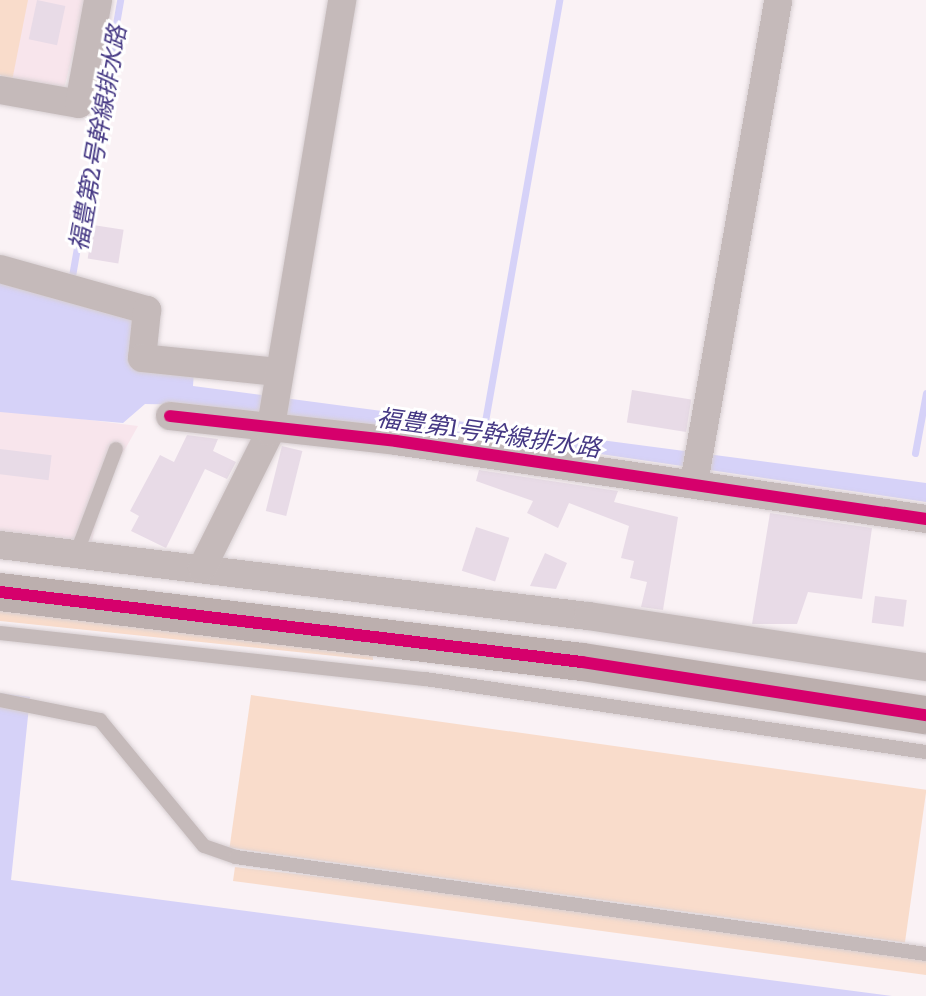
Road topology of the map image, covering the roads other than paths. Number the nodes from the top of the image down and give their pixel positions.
1 (98, 0) edge
2 (342, 0) edge
3 (778, 0) edge
4 (0, 90) edge
5 (0, 269) edge
6 (276, 380) junction
7 (170, 416) dead end
8 (270, 424) junction
9 (116, 449) dead end
10 (695, 481) junction
11 (926, 519) edge
12 (0, 545) edge
13 (77, 552) junction
14 (202, 568) junction
15 (0, 592) edge
16 (0, 633) edge
17 (926, 667) edge
18 (0, 700) edge
19 (926, 715) edge
20 (926, 752) edge
21 (926, 954) edge

1 - 4 street
2 - 6 street
3 - 10 street
5 - 6 street
6 - 8 street
7 - 8 street
8 - 10 street
8 - 14 street
9 - 13 lane
10 - 11 street
12 - 13 street
13 - 14 street
14 - 17 street
15 - 19 street
16 - 20 lane
18 - 21 lane

